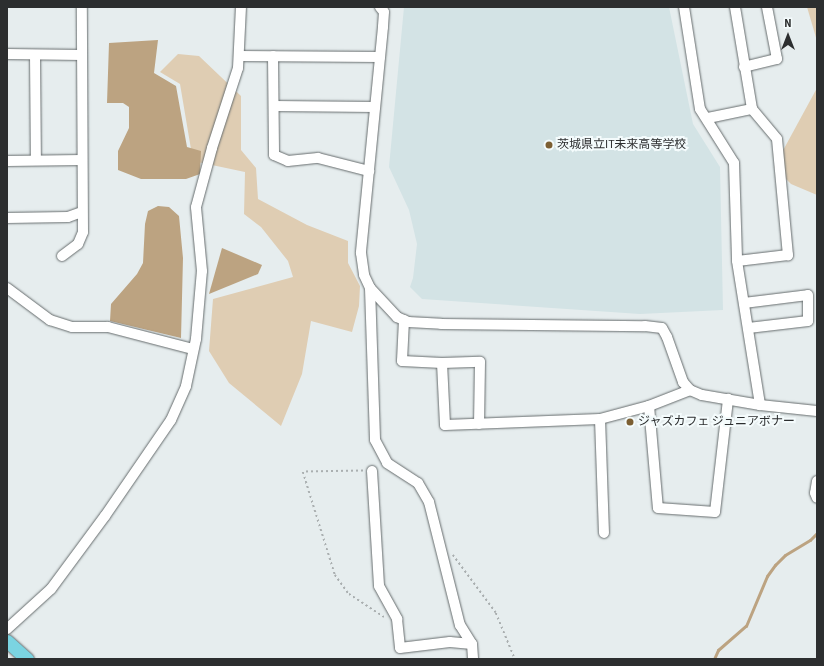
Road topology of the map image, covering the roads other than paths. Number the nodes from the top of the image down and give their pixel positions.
1 (82, 7) edge
2 (242, 7) edge
3 (684, 7) edge
4 (734, 7) edge
5 (767, 7) edge
6 (383, 9) edge
7 (7, 54) edge
8 (35, 55) junction
9 (82, 55) junction
10 (238, 56) junction
11 (273, 56) junction
12 (380, 57) junction
13 (744, 67) junction
14 (274, 106) junction
15 (375, 107) junction
16 (752, 109) junction
17 (708, 118) junction
18 (7, 160) edge
19 (36, 160) junction
20 (82, 160) junction
21 (369, 171) junction
22 (82, 212) junction
23 (7, 218) edge
24 (62, 256) dead end
25 (737, 261) junction
26 (7, 288) edge
27 (370, 288) junction
28 (744, 304) junction
29 (404, 320) junction
30 (748, 328) junction
31 (193, 349) junction
32 (442, 363) junction
33 (690, 390) junction
34 (728, 399) junction
35 (760, 405) junction
36 (649, 406) junction
37 (817, 411) edge
38 (600, 419) junction
39 (480, 424) junction
40 (372, 471) road end
41 (817, 481) edge
42 (817, 498) edge
43 (604, 533) dead end
44 (7, 629) edge
45 (7, 641) edge
46 (472, 644) junction
47 (27, 659) edge
48 (473, 659) edge

1 - 9 street
2 - 10 street
3 - 17 street
4 - 13 street
5 - 13 street
6 - 12 street
7 - 8 street
8 - 9 street
8 - 19 street
9 - 20 street
10 - 11 street
10 - 31 street
11 - 12 street
11 - 14 street
12 - 15 street
13 - 16 street
14 - 15 street
14 - 21 street
15 - 21 street
16 - 17 street
16 - 25 street
17 - 25 street
18 - 19 street
19 - 20 street
20 - 22 street
21 - 27 street
22 - 23 street
22 - 24 street
25 - 28 street
26 - 31 street
27 - 29 street
27 - 46 street
28 - 30 street
28 - 30 street
29 - 32 street
29 - 33 street
30 - 35 street
31 - 44 street
32 - 39 street
32 - 39 street
33 - 34 street
33 - 36 street
34 - 35 street
34 - 36 street
35 - 37 street
36 - 38 street
38 - 39 street
38 - 43 street
40 - 46 street
41 - 42 street
45 - 47 main road
46 - 48 street

